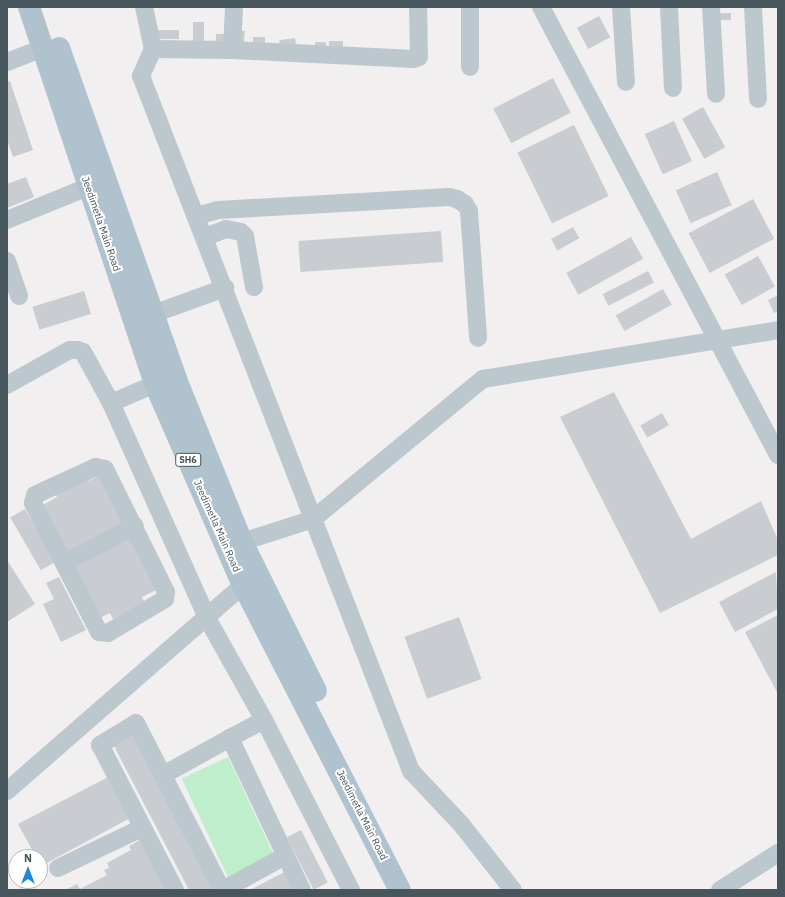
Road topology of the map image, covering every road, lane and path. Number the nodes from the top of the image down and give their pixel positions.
1 (29, 7) edge
2 (44, 7) edge
3 (144, 7) edge
4 (234, 7) edge
5 (418, 7) edge
6 (470, 7) edge
7 (540, 7) edge
8 (621, 7) edge
9 (669, 7) edge
10 (711, 7) edge
11 (753, 7) edge
12 (44, 48) junction
13 (153, 49) junction
14 (232, 50) junction
15 (7, 62) edge
16 (470, 67) dead end
17 (626, 82) dead end
18 (673, 88) dead end
19 (716, 94) dead end
20 (758, 99) dead end
21 (88, 187) junction
22 (196, 216) junction
23 (7, 220) edge
24 (205, 237) junction
25 (7, 262) edge
26 (254, 287) dead end
27 (225, 288) junction
28 (19, 296) dead end
29 (153, 314) junction
30 (778, 330) edge
31 (478, 338) dead end
32 (719, 342) junction
33 (155, 384) junction
34 (7, 385) edge
35 (111, 403) junction
36 (778, 455) edge
37 (313, 519) junction
38 (135, 526) junction
39 (242, 542) junction
40 (178, 557) junction
41 (64, 563) junction
42 (157, 570) junction
43 (243, 585) junction
44 (207, 618) junction
45 (264, 720) junction
46 (230, 738) junction
47 (163, 775) junction
48 (7, 791) edge
49 (142, 828) junction
50 (778, 853) edge
51 (286, 856) junction
52 (58, 868) dead end
53 (175, 890) edge
54 (223, 890) edge
55 (302, 890) edge
56 (351, 890) edge
57 (400, 890) edge
58 (415, 890) edge
59 (513, 890) edge
60 (720, 890) edge

1 - 12 main road, Jeedimetla Main Road / SH6
2 - 29 main road, Jeedimetla Main Road / SH6
3 - 13 street
4 - 14 street
5 - 14 street
6 - 16 street
7 - 32 street
8 - 17 street
9 - 18 street
10 - 19 street
11 - 20 street
12 - 15 street
12 - 21 main road, Jeedimetla Main Road / SH6
13 - 14 street
13 - 22 street
21 - 23 street
21 - 33 main road, Jeedimetla Main Road / SH6
22 - 24 street
22 - 31 street
24 - 26 street
24 - 27 street
25 - 28 street
27 - 29 street
27 - 37 street
29 - 39 main road, Jeedimetla Main Road / SH6
30 - 32 street
32 - 36 street
32 - 37 street
33 - 35 street
33 - 43 main road, Jeedimetla Main Road / SH6
34 - 35 street
35 - 40 street
37 - 39 street
37 - 59 street
38 - 41 street
38 - 41 street
38 - 42 street
39 - 58 main road, Jeedimetla Main Road / SH6
40 - 42 street
40 - 44 street
41 - 42 street
43 - 44 street
43 - 57 main road, Jeedimetla Main Road / SH6
44 - 45 street
44 - 48 street
45 - 46 street
45 - 56 street
46 - 47 street
46 - 51 street
47 - 49 street
47 - 54 street
49 - 52 street
49 - 53 street
50 - 60 street
51 - 54 street
51 - 55 street

